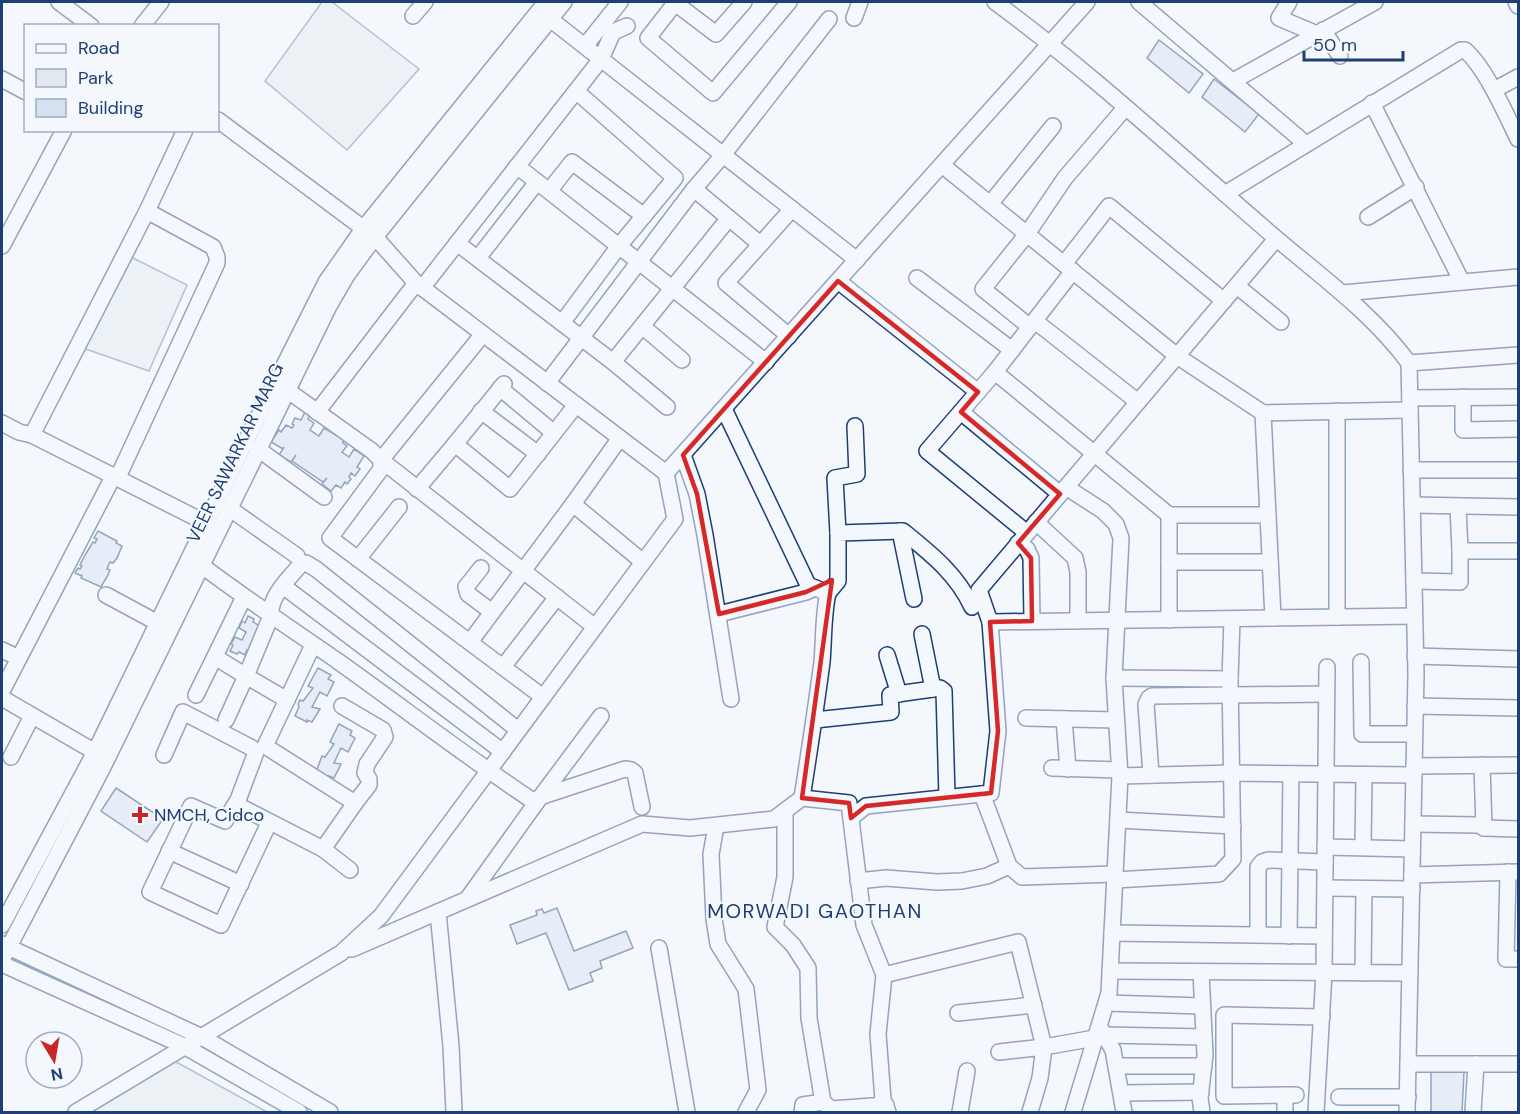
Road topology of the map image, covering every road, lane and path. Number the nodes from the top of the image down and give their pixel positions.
1 (59, 2) edge
2 (161, 2) edge
3 (425, 2) edge
4 (546, 2) edge
5 (564, 2) edge
6 (620, 2) edge
7 (675, 2) edge
8 (744, 2) edge
9 (789, 2) edge
10 (860, 2) edge
11 (995, 2) edge
12 (1086, 2) edge
13 (1139, 2) edge
14 (1289, 2) edge
15 (1375, 2) edge
16 (1516, 2) edge
17 (1518, 6) edge
18 (413, 16) dead end
19 (829, 18) dead end
20 (854, 18) dead end
21 (550, 19) junction
22 (88, 24) edge
23 (144, 24) edge
24 (627, 26) dead end
25 (1320, 32) junction
26 (1051, 43) junction
27 (585, 46) junction
28 (1340, 56) dead end
29 (601, 59) junction
30 (1518, 77) edge
31 (2, 79) edge
32 (1233, 81) junction
33 (1494, 90) junction
34 (24, 91) edge
35 (576, 91) junction
36 (1372, 103) junction
37 (1125, 108) junction
38 (219, 121) edge
39 (1053, 126) dead end
40 (63, 132) edge
41 (185, 132) edge
42 (1518, 139) edge
43 (1306, 144) junction
44 (723, 155) junction
45 (942, 165) junction
46 (517, 166) junction
47 (543, 186) junction
48 (1416, 187) junction
49 (694, 189) junction
50 (1225, 194) junction
51 (990, 204) junction
52 (792, 209) junction
53 (147, 211) junction
54 (644, 216) junction
55 (1368, 217) dead end
56 (729, 218) junction
57 (369, 233) junction
58 (1027, 234) junction
59 (1276, 239) junction
60 (458, 243) junction
61 (760, 244) junction
62 (2, 246) edge
63 (620, 246) junction
64 (478, 258) junction
65 (857, 260) junction
66 (640, 262) junction
67 (1068, 267) junction
68 (916, 278) dead end
69 (1518, 278) edge
70 (838, 281) junction
71 (1462, 282) junction
72 (1237, 285) junction
73 (419, 286) junction
74 (672, 288) junction
75 (1343, 292) junction
76 (1224, 301) junction
77 (1281, 322) dead end
78 (562, 323) junction
79 (1032, 324) junction
80 (642, 326) junction
81 (483, 334) junction
82 (789, 336) junction
83 (582, 339) junction
84 (1012, 350) junction
85 (1518, 355) edge
86 (1177, 356) junction
87 (682, 360) dead end
88 (613, 362) junction
89 (766, 362) junction
90 (1409, 363) junction
91 (995, 372) junction
92 (547, 383) junction
93 (287, 390) junction
94 (978, 392) junction
95 (1463, 397) junction
96 (1518, 397) edge
97 (1138, 402) junction
98 (1410, 404) junction
99 (576, 405) junction
100 (667, 407) dead end
101 (724, 409) junction
102 (481, 411) junction
103 (1337, 411) junction
104 (317, 412) junction
105 (961, 412) junction
106 (1263, 412) junction
107 (2, 423) edge
108 (855, 426) dead end
109 (1518, 429) edge
110 (554, 433) junction
111 (32, 435) junction
112 (620, 438) junction
113 (455, 444) junction
114 (258, 449) junction
115 (1095, 453) junction
116 (538, 454) junction
117 (683, 455) junction
118 (381, 460) junction
119 (1411, 470) junction
120 (1518, 470) edge
121 (666, 473) junction
122 (116, 476) junction
123 (417, 489) junction
124 (1063, 490) junction
125 (324, 497) dead end
126 (573, 504) junction
127 (1412, 505) junction
128 (1458, 506) junction
129 (399, 507) dead end
130 (1518, 507) edge
131 (229, 508) junction
132 (1169, 515) junction
133 (1268, 515) junction
134 (213, 526) junction
135 (900, 531) junction
136 (838, 532) junction
137 (1027, 533) junction
138 (1460, 551) junction
139 (1518, 551) edge
140 (297, 556) dead end
141 (358, 559) junction
142 (643, 562) junction
143 (1169, 562) junction
144 (1270, 562) junction
145 (201, 565) junction
146 (481, 568) dead end
147 (522, 570) junction
148 (1414, 581) junction
149 (283, 586) junction
150 (822, 590) junction
151 (106, 595) dead end
152 (243, 597) junction
153 (557, 597) junction
154 (914, 600) dead end
155 (972, 607) dead end
156 (492, 612) junction
157 (719, 614) junction
158 (271, 616) junction
159 (1414, 616) junction
160 (1337, 617) junction
161 (1273, 618) junction
162 (1232, 619) junction
163 (1116, 620) junction
164 (1169, 620) junction
165 (1032, 621) junction
166 (1078, 621) junction
167 (990, 622) junction
168 (158, 623) junction
169 (595, 627) junction
170 (922, 634) dead end
171 (470, 642) junction
172 (314, 645) junction
173 (2, 650) edge
174 (887, 655) dead end
175 (1415, 656) junction
176 (215, 657) junction
177 (19, 658) junction
178 (1518, 659) edge
179 (1361, 662) dead end
180 (503, 667) junction
181 (1327, 667) dead end
182 (246, 676) junction
183 (1114, 678) junction
184 (1230, 679) junction
185 (933, 689) junction
186 (2, 691) edge
187 (899, 694) junction
188 (1326, 694) junction
189 (196, 695) dead end
190 (1230, 696) junction
191 (543, 697) junction
192 (2, 698) edge
193 (731, 699) dead end
194 (287, 700) junction
195 (342, 706) dead end
196 (1415, 706) junction
197 (1518, 708) edge
198 (32, 716) junction
199 (601, 717) dead end
200 (1026, 718) dead end
201 (1064, 719) junction
202 (226, 720) dead end
203 (815, 720) junction
204 (1116, 720) junction
205 (518, 730) junction
206 (1414, 734) junction
207 (95, 752) junction
208 (503, 752) junction
209 (164, 755) dead end
210 (11, 757) dead end
211 (1482, 765) junction
212 (1518, 765) edge
213 (1052, 768) dead end
214 (1068, 769) junction
215 (1414, 770) junction
216 (488, 771) junction
217 (1120, 773) junction
218 (1232, 773) junction
219 (1291, 774) junction
220 (1325, 774) junction
221 (1150, 775) junction
222 (1364, 775) junction
223 (982, 794) junction
224 (947, 797) junction
225 (802, 798) junction
226 (238, 800) junction
227 (538, 800) junction
228 (355, 803) junction
229 (642, 807) dead end
230 (73, 809) junction
231 (785, 811) junction
232 (851, 818) junction
233 (1118, 820) junction
234 (269, 823) junction
235 (1413, 824) junction
236 (716, 826) junction
237 (1233, 826) junction
238 (1484, 828) junction
239 (1518, 829) edge
240 (1363, 847) junction
241 (323, 849) junction
242 (1412, 849) junction
243 (169, 851) junction
244 (1325, 854) junction
245 (1290, 861) junction
246 (1009, 866) junction
247 (350, 870) dead end
248 (1513, 872) edge
249 (1115, 877) junction
250 (858, 880) junction
251 (1412, 882) junction
252 (241, 884) junction
253 (1325, 888) junction
254 (1364, 889) junction
255 (468, 898) junction
256 (438, 912) junction
257 (2, 925) edge
258 (1112, 933) junction
259 (1258, 935) junction
260 (1289, 936) junction
261 (1324, 936) junction
262 (659, 948) dead end
263 (340, 953) junction
264 (3, 954) edge
265 (1518, 959) edge
266 (1110, 971) junction
267 (1201, 972) junction
268 (1324, 973) junction
269 (1363, 973) junction
270 (1410, 973) junction
271 (884, 975) junction
272 (1106, 1003) junction
273 (1034, 1005) junction
274 (1202, 1006) junction
275 (958, 1012) dead end
276 (1322, 1017) junction
277 (1100, 1033) junction
278 (202, 1037) junction
279 (1204, 1037) junction
280 (184, 1046) junction
281 (1044, 1047) junction
282 (999, 1052) dead end
283 (1408, 1064) junction
284 (1476, 1064) junction
285 (1518, 1064) edge
286 (1116, 1066) junction
287 (1204, 1066) junction
288 (967, 1071) dead end
289 (1201, 1092) junction
290 (1121, 1093) junction
291 (1224, 1096) junction
292 (1408, 1096) junction
293 (1339, 1097) dead end
294 (823, 1102) junction
295 (887, 1109) edge
296 (76, 1113) edge
297 (299, 1113) edge
298 (330, 1113) edge
299 (454, 1113) edge
300 (687, 1113) edge
301 (746, 1113) edge
302 (802, 1113) edge
303 (960, 1113) edge
304 (1030, 1113) edge
305 (1073, 1113) edge
306 (1124, 1113) edge
307 (1202, 1113) edge
308 (1224, 1113) edge
309 (1285, 1113) edge
310 (1316, 1113) edge
311 (1407, 1113) edge
312 (1473, 1113) edge

1 - 22 street
2 - 23 street
3 - 18 street
4 - 57 street, VEER SAWARKAR MARG
5 - 21 street, VEER SAWARKAR MARG
6 - 27 street
7 - 8 street
7 - 9 street
10 - 20 street
11 - 26 street
12 - 26 street
13 - 32 street
14 - 25 street
15 - 25 street
16 - 17 street
19 - 44 street
21 - 27 street
21 - 57 street, VEER SAWARKAR MARG
24 - 29 street
25 - 28 street
25 - 32 street
26 - 37 street
26 - 45 street
27 - 29 street
29 - 35 street
29 - 44 street
30 - 33 street
31 - 34 street
32 - 43 street
33 - 36 street
33 - 42 street
35 - 46 street
35 - 54 street
36 - 43 street
36 - 48 street
37 - 50 street
37 - 58 street
38 - 57 street
39 - 51 street
40 - 62 street
41 - 53 street
43 - 50 street
44 - 49 street
44 - 52 street
45 - 51 street
45 - 65 street
46 - 47 street
46 - 60 street
47 - 54 street
47 - 63 street
47 - 64 street
48 - 55 street
48 - 71 street
49 - 56 street
49 - 66 street
50 - 59 street
51 - 58 street
52 - 61 street
52 - 65 street
53 - 111 street
53 - 122 street
54 - 63 street
56 - 61 street
56 - 74 street
57 - 73 street
57 - 93 street, VEER SAWARKAR MARG
57 - 134 street, VEER SAWARKAR MARG
58 - 67 street
58 - 79 street
59 - 72 street
59 - 75 street
60 - 64 street
60 - 73 street
61 - 82 street
63 - 66 street
63 - 78 street
64 - 78 street
65 - 70 street
66 - 74 street
66 - 83 street
67 - 76 street
67 - 79 street
67 - 86 street
68 - 84 street
69 - 71 street
70 - 82 street
70 - 94 street
71 - 75 street
72 - 76 street
72 - 77 street
73 - 81 street
73 - 104 street
74 - 80 street
74 - 89 street
75 - 90 street
76 - 86 street
78 - 83 street
79 - 84 street
79 - 97 street
80 - 87 street
80 - 88 street
81 - 92 street
81 - 118 street
82 - 89 street
83 - 88 street
83 - 92 street
84 - 91 street
85 - 90 street
86 - 97 street
86 - 106 street
88 - 100 street
89 - 101 street
90 - 98 street
91 - 94 street
91 - 115 street
92 - 99 street
93 - 104 street
93 - 114 street, VEER SAWARKAR MARG
94 - 105 street
95 - 96 street
95 - 98 street
95 - 109 street
97 - 115 street
98 - 103 street
98 - 119 street
99 - 110 street
99 - 112 street
101 - 117 street
101 - 150 street
102 - 110 street
102 - 113 street
102 - 116 street
103 - 106 street
103 - 160 street
104 - 118 street
105 - 124 street
105 - 137 street
106 - 133 street
107 - 111 street
108 - 136 street
110 - 116 street
111 - 122 street
112 - 121 street
112 - 126 street
113 - 116 street
113 - 123 street
114 - 125 street
114 - 131 street, VEER SAWARKAR MARG
115 - 124 street
115 - 132 street
117 - 121 street
117 - 157 street
118 - 123 street
118 - 141 street
119 - 120 street
119 - 127 street
121 - 142 street
122 - 134 street
122 - 177 street
123 - 147 street
124 - 137 street
124 - 163 street
126 - 142 street
126 - 147 street
127 - 128 street
127 - 148 street
128 - 130 street
128 - 138 street
129 - 141 street
131 - 134 street, VEER SAWARKAR MARG
131 - 140 street
132 - 133 street
132 - 143 street
133 - 144 street
134 - 145 street, VEER SAWARKAR MARG
134 - 168 street, VEER SAWARKAR MARG
135 - 136 street
135 - 154 street
135 - 155 street
136 - 150 street
137 - 165 street
137 - 166 street
137 - 167 street
138 - 139 street
138 - 148 street
141 - 171 street
142 - 169 street
143 - 144 street
143 - 164 street
144 - 161 street
145 - 152 street
145 - 230 street, VEER SAWARKAR MARG
146 - 156 street
147 - 153 street
147 - 156 street
148 - 159 street
149 - 158 street
149 - 205 street
149 - 208 street
150 - 157 street
150 - 203 street
151 - 168 street
152 - 158 street
152 - 176 street
153 - 169 street
153 - 180 street
156 - 171 street
157 - 193 street
158 - 172 street
158 - 182 street
159 - 160 street
159 - 175 street
160 - 161 street
161 - 162 street
162 - 164 street
162 - 184 street
163 - 164 street
163 - 166 street
163 - 183 street
165 - 166 street
165 - 167 street
167 - 223 street
168 - 207 street, VEER SAWARKAR MARG
169 - 191 street
170 - 185 street
171 - 180 street
172 - 194 street
172 - 216 street
173 - 177 street
174 - 187 street
175 - 178 street
175 - 196 street
176 - 182 street
176 - 189 street
177 - 186 street
179 - 206 street
180 - 191 street
181 - 188 street
182 - 194 street
182 - 202 street
183 - 184 street
183 - 204 street
184 - 190 street
185 - 187 street
185 - 224 street
187 - 203 street
188 - 190 street
188 - 220 street
190 - 218 street
190 - 221 street
191 - 205 street
192 - 198 street
194 - 228 street
195 - 228 street
196 - 197 street
196 - 206 street
198 - 207 street
198 - 210 street
199 - 227 street
200 - 201 street
201 - 204 street
201 - 214 street
203 - 225 street
204 - 217 street
205 - 208 street
206 - 215 street
207 - 230 street, VEER SAWARKAR MARG
208 - 216 street
209 - 226 street
211 - 212 street
211 - 215 street
211 - 238 street
213 - 214 street
214 - 217 street
215 - 222 street
215 - 235 street
216 - 227 street
216 - 263 street
217 - 221 street
217 - 233 street
218 - 219 street
218 - 221 street
218 - 237 street
219 - 220 street
219 - 245 street
220 - 222 street
220 - 244 street
222 - 240 street
223 - 224 street
223 - 246 street
224 - 232 street
225 - 231 street
225 - 232 street
226 - 234 street
226 - 243 street
227 - 229 street
227 - 255 street
228 - 241 street
230 - 257 street, VEER SAWARKAR MARG
230 - 264 street, VEER SAWARKAR MARG
231 - 236 street
231 - 294 street
232 - 250 street
233 - 237 street
233 - 249 street
234 - 241 street
234 - 252 street
235 - 238 street
235 - 242 street
236 - 255 street
236 - 301 street
237 - 249 street
238 - 239 street
240 - 242 street
240 - 244 street
241 - 247 street
242 - 251 street
243 - 252 street
243 - 252 street
244 - 245 street
244 - 253 street
245 - 259 street
245 - 260 street
246 - 249 street
246 - 250 street
248 - 251 street
248 - 265 street
249 - 258 street
250 - 271 street
251 - 254 street
251 - 270 street
253 - 254 street
253 - 261 street
254 - 269 street
255 - 256 street
256 - 263 street
256 - 299 street
258 - 259 street
258 - 266 street
259 - 260 street
260 - 261 street
261 - 268 street
262 - 300 street
263 - 278 street
264 - 278 street
264 - 280 street
266 - 267 street
266 - 272 street
267 - 268 street
267 - 274 street
268 - 269 street
268 - 276 street
269 - 270 street
270 - 283 street
271 - 273 street
271 - 295 street
272 - 274 street
272 - 277 street
273 - 275 street
273 - 281 street
274 - 279 street
276 - 291 street
276 - 310 street
277 - 279 street
277 - 281 street
277 - 286 street
277 - 305 street
278 - 280 street
278 - 298 street
279 - 287 street
280 - 296 street
280 - 297 street
281 - 282 street
281 - 304 street
283 - 284 street
283 - 292 street
284 - 285 street
284 - 312 street
286 - 287 street
286 - 290 street
287 - 289 street
288 - 303 street
289 - 290 street
289 - 307 street
290 - 306 street
291 - 308 street
291 - 309 street
292 - 293 street
292 - 311 street
294 - 295 street
294 - 302 street

